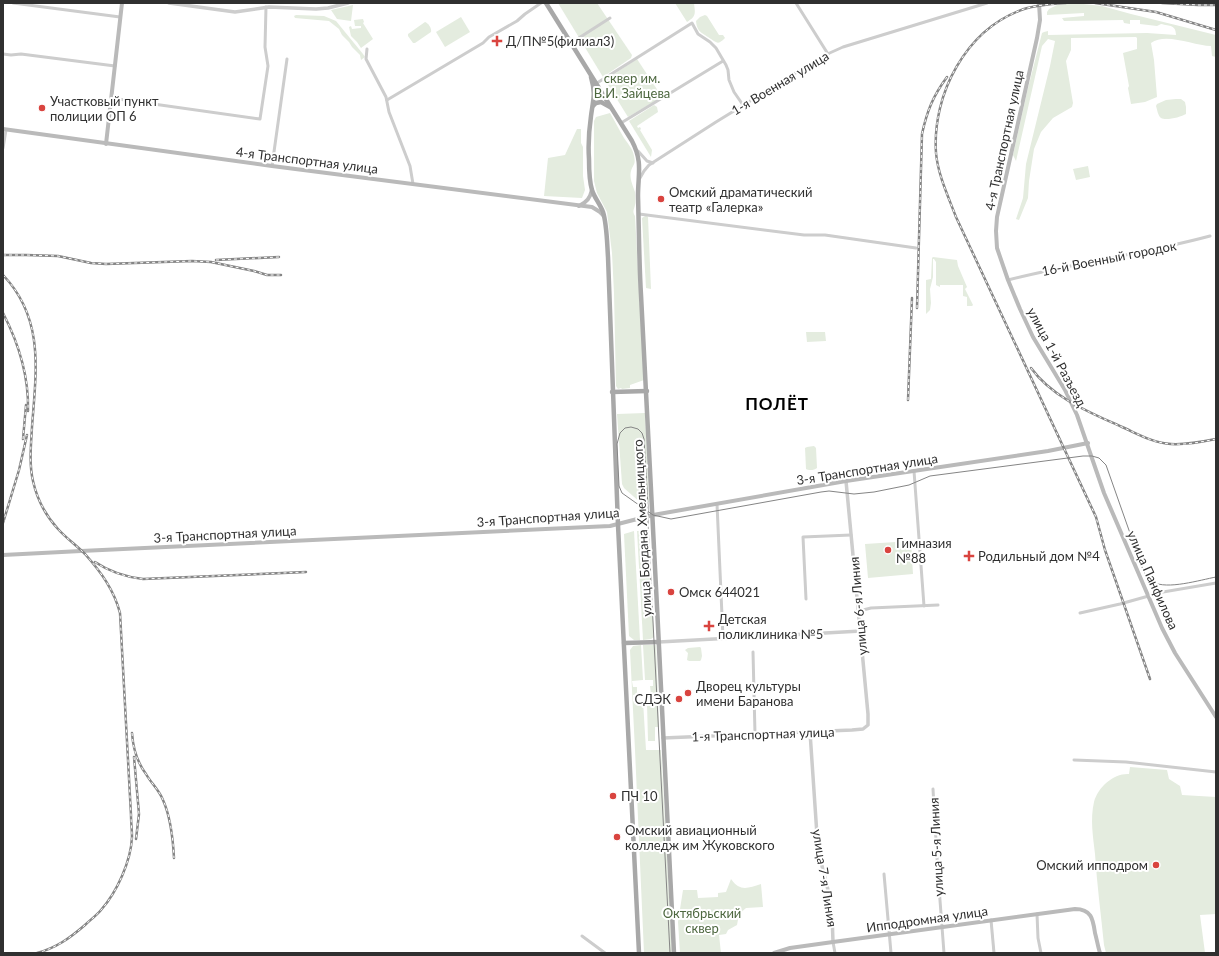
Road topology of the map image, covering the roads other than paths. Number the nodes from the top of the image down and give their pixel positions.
1 (13, 3) edge
2 (122, 3) edge
3 (169, 3) edge
4 (348, 3) edge
5 (541, 3) edge
6 (546, 3) edge
7 (796, 3) edge
8 (987, 3) edge
9 (1039, 3) edge
10 (199, 5) edge
11 (266, 7) junction
12 (120, 18) junction
13 (610, 18) dead end
14 (571, 43) junction
15 (367, 49) dead end
16 (3, 54) edge
17 (828, 54) junction
18 (287, 58) dead end
19 (723, 61) junction
20 (115, 66) junction
21 (590, 74) junction
22 (597, 82) junction
23 (111, 98) junction
24 (387, 100) junction
25 (742, 105) junction
26 (593, 106) junction
27 (612, 108) junction
28 (622, 123) junction
29 (5, 130) edge
30 (106, 144) junction
31 (3, 148) edge
32 (638, 151) junction
33 (653, 162) junction
34 (272, 166) junction
35 (413, 184) junction
36 (638, 184) junction
37 (592, 189) junction
38 (579, 206) junction
39 (639, 214) junction
40 (604, 217) junction
41 (1210, 236) dead end
42 (916, 248) dead end
43 (1008, 280) junction
44 (647, 391) junction
45 (612, 392) junction
46 (1088, 443) junction
47 (914, 471) junction
48 (846, 481) junction
49 (717, 504) junction
50 (653, 515) junction
51 (618, 524) junction
52 (851, 535) junction
53 (3, 556) edge
54 (1216, 583) edge
55 (1147, 595) junction
56 (806, 599) dead end
57 (938, 605) dead end
58 (924, 606) junction
59 (859, 611) junction
60 (1080, 613) dead end
61 (860, 631) junction
62 (723, 638) junction
63 (659, 642) junction
64 (624, 644) junction
65 (753, 652) dead end
66 (1216, 717) edge
67 (864, 729) joint
68 (810, 732) junction
69 (755, 734) junction
70 (663, 738) junction
71 (1074, 760) dead end
72 (1216, 772) edge
73 (933, 789) dead end
74 (884, 874) dead end
75 (1037, 914) junction
76 (991, 920) junction
77 (942, 927) junction
78 (888, 934) junction
79 (582, 936) dead end
80 (833, 942) junction
81 (783, 951) edge
82 (605, 953) edge
83 (639, 953) edge
84 (674, 953) edge
85 (774, 953) edge
86 (834, 953) edge
87 (891, 953) edge
88 (944, 953) edge
89 (994, 953) edge
90 (1041, 953) edge
91 (1100, 953) edge

1 - 12 street
2 - 12 main road
3 - 10 street
4 - 11 street
5 - 24 street
6 - 14 main road
7 - 17 street
8 - 17 street, 1-я Военная улица
9 - 43 main road, 4-я Транспортная улица
10 - 11 street
11 - 23 street
12 - 20 main road
13 - 14 street
14 - 21 main road
15 - 24 street
16 - 20 street
17 - 25 street, 1-я Военная улица
18 - 34 street
19 - 22 street
19 - 25 street
19 - 28 street
20 - 23 main road
21 - 22 main road, улица Богдана Хмельницкого
21 - 26 main road, улица Богдана Хмельницкого
22 - 27 main road, улица Богдана Хмельницкого
23 - 30 main road
24 - 35 street
25 - 33 street, 1-я Военная улица
26 - 27 main road
26 - 37 main road, улица Богдана Хмельницкого
27 - 28 main road, улица Богдана Хмельницкого
28 - 32 main road, улица Богдана Хмельницкого
29 - 30 main road, 4-я Транспортная улица
29 - 31 street
30 - 34 main road, 4-я Транспортная улица
32 - 33 street
32 - 36 main road, улица Богдана Хмельницкого
33 - 36 street, 1-я Военная улица
34 - 35 main road, 4-я Транспортная улица
35 - 38 main road, 4-я Транспортная улица
36 - 39 main road, улица Богдана Хмельницкого
37 - 38 main road
37 - 40 main road, улица Богдана Хмельницкого
38 - 40 main road, 4-я Транспортная улица
39 - 42 street
39 - 44 main road, улица Богдана Хмельницкого
40 - 45 main road, улица Богдана Хмельницкого
41 - 43 street, 16-й Военный городок
43 - 46 main road, улица 1-й Разъезд
44 - 45 main road
44 - 50 main road, улица Богдана Хмельницкого
45 - 51 main road, улица Богдана Хмельницкого
46 - 47 main road, 3-я Транспортная улица
46 - 55 main road, улица Панфилова
47 - 48 main road, 3-я Транспортная улица
47 - 58 street
48 - 49 main road, 3-я Транспортная улица
48 - 52 street, улица 6-я Линия
49 - 50 main road, 3-я Транспортная улица
49 - 62 street
50 - 51 main road, 3-я Транспортная улица
50 - 63 main road, улица Богдана Хмельницкого
51 - 53 main road, 3-я Транспортная улица
51 - 64 main road, улица Богдана Хмельницкого
52 - 56 street
52 - 59 street, улица 6-я Линия
54 - 55 street
55 - 60 street
55 - 66 main road, улица Панфилова
57 - 58 street
58 - 59 street
59 - 61 street, улица 6-я Линия
61 - 62 street
61 - 67 street, улица 6-я Линия
62 - 63 street
63 - 64 main road
63 - 70 main road, улица Богдана Хмельницкого
64 - 83 main road, улица Богдана Хмельницкого
65 - 69 street
67 - 68 street, 1-я Транспортная улица
68 - 69 street, 1-я Транспортная улица
68 - 80 street, улица 7-я Линия
69 - 70 street, 1-я Транспортная улица
70 - 84 main road, улица Богдана Хмельницкого
71 - 72 street
73 - 77 street, улица 5-я Линия
74 - 78 street
75 - 76 main road, Ипподромная улица
75 - 90 street
75 - 91 main road, Ипподромная улица
76 - 77 main road, Ипподромная улица
76 - 89 street
77 - 78 main road, Ипподромная улица
77 - 88 street, улица 5-я Линия
78 - 80 main road, Ипподромная улица
78 - 87 street
79 - 82 street
80 - 81 main road, Ипподромная улица
80 - 86 street, улица 7-я Линия
81 - 85 main road, Ипподромная улица

